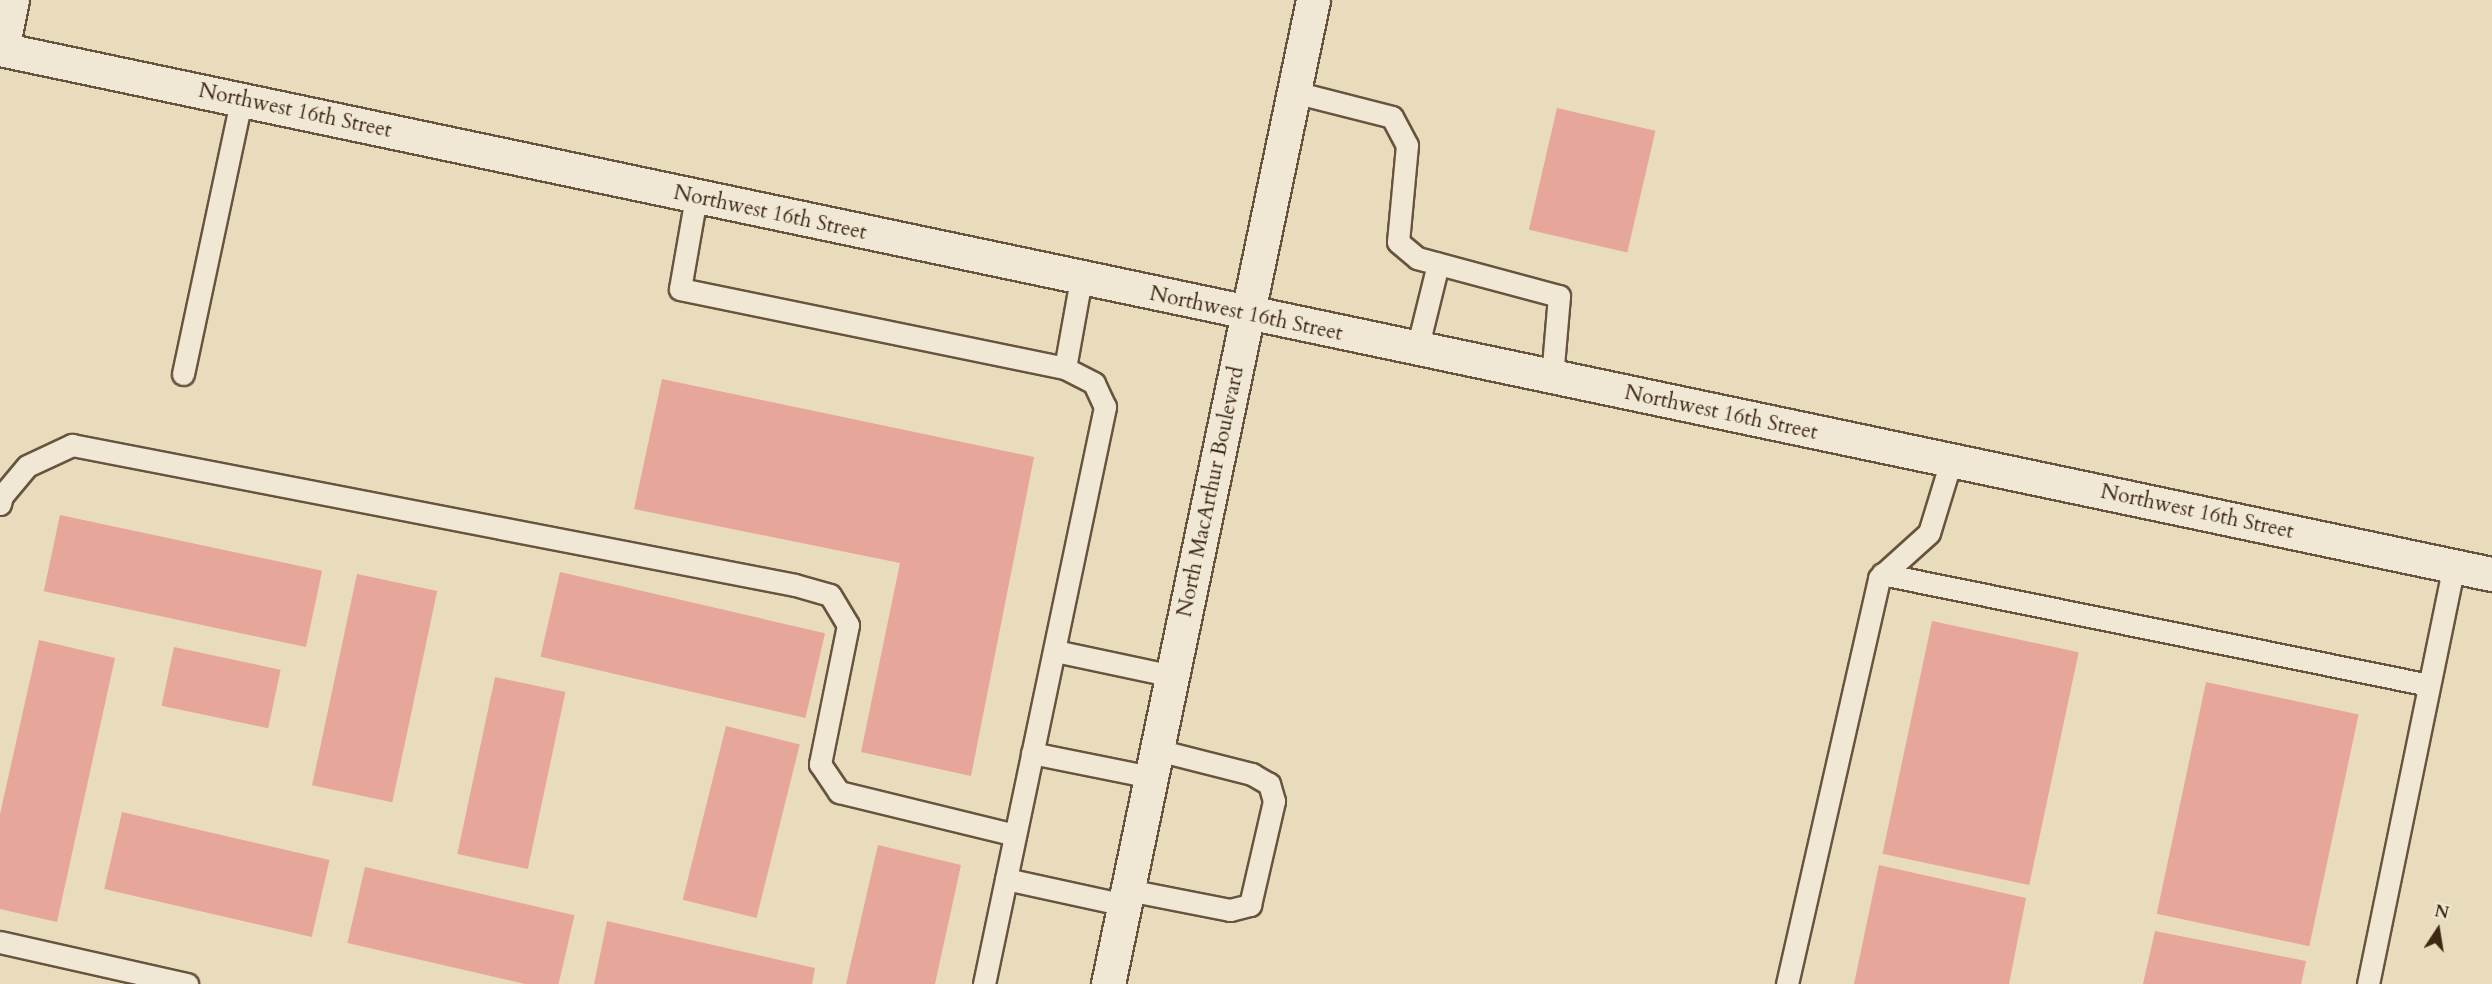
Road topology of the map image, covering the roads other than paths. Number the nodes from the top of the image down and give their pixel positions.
1 (12, 0) edge
2 (1313, 0) edge
3 (1, 49) edge
4 (1294, 92) junction
5 (241, 100) junction
6 (696, 197) junction
7 (1438, 264) junction
8 (1081, 279) junction
9 (1248, 315) junction
10 (1417, 349) junction
11 (1065, 368) junction
12 (183, 374) dead end
13 (1552, 377) junction
14 (1951, 461) junction
15 (0, 504) edge
16 (2454, 566) junction
17 (1882, 574) junction
18 (2492, 574) edge
19 (1054, 651) junction
20 (1173, 676) junction
21 (2430, 685) junction
22 (1032, 753) junction
23 (1154, 764) junction
24 (1015, 835) junction
25 (1006, 879) junction
26 (1126, 897) junction
27 (0, 942) edge
28 (187, 984) edge
29 (984, 984) edge
30 (1108, 984) edge
31 (1787, 984) edge
32 (2368, 984) edge

1 - 3 street
2 - 4 street, North MacArthur Boulevard
3 - 5 street, Northwest 16th Street
4 - 7 lane
4 - 9 street, North MacArthur Boulevard
5 - 6 street, Northwest 16th Street
5 - 12 lane
6 - 8 street, Northwest 16th Street
6 - 11 lane
7 - 10 lane
7 - 13 lane
8 - 9 street, Northwest 16th Street
8 - 11 lane
9 - 10 street, Northwest 16th Street
9 - 20 street, North MacArthur Boulevard
10 - 13 street, Northwest 16th Street
11 - 19 lane
13 - 14 street, Northwest 16th Street
14 - 16 street, Northwest 16th Street
14 - 17 lane
15 - 24 lane
16 - 18 street, Northwest 16th Street
16 - 21 lane
17 - 21 lane
17 - 31 lane
19 - 20 lane
19 - 22 lane
20 - 23 street, North MacArthur Boulevard
21 - 32 lane
22 - 23 lane
22 - 24 lane
23 - 26 street, North MacArthur Boulevard
23 - 26 lane
24 - 25 lane
25 - 26 lane
25 - 29 lane
26 - 30 street, North MacArthur Boulevard
27 - 28 lane

